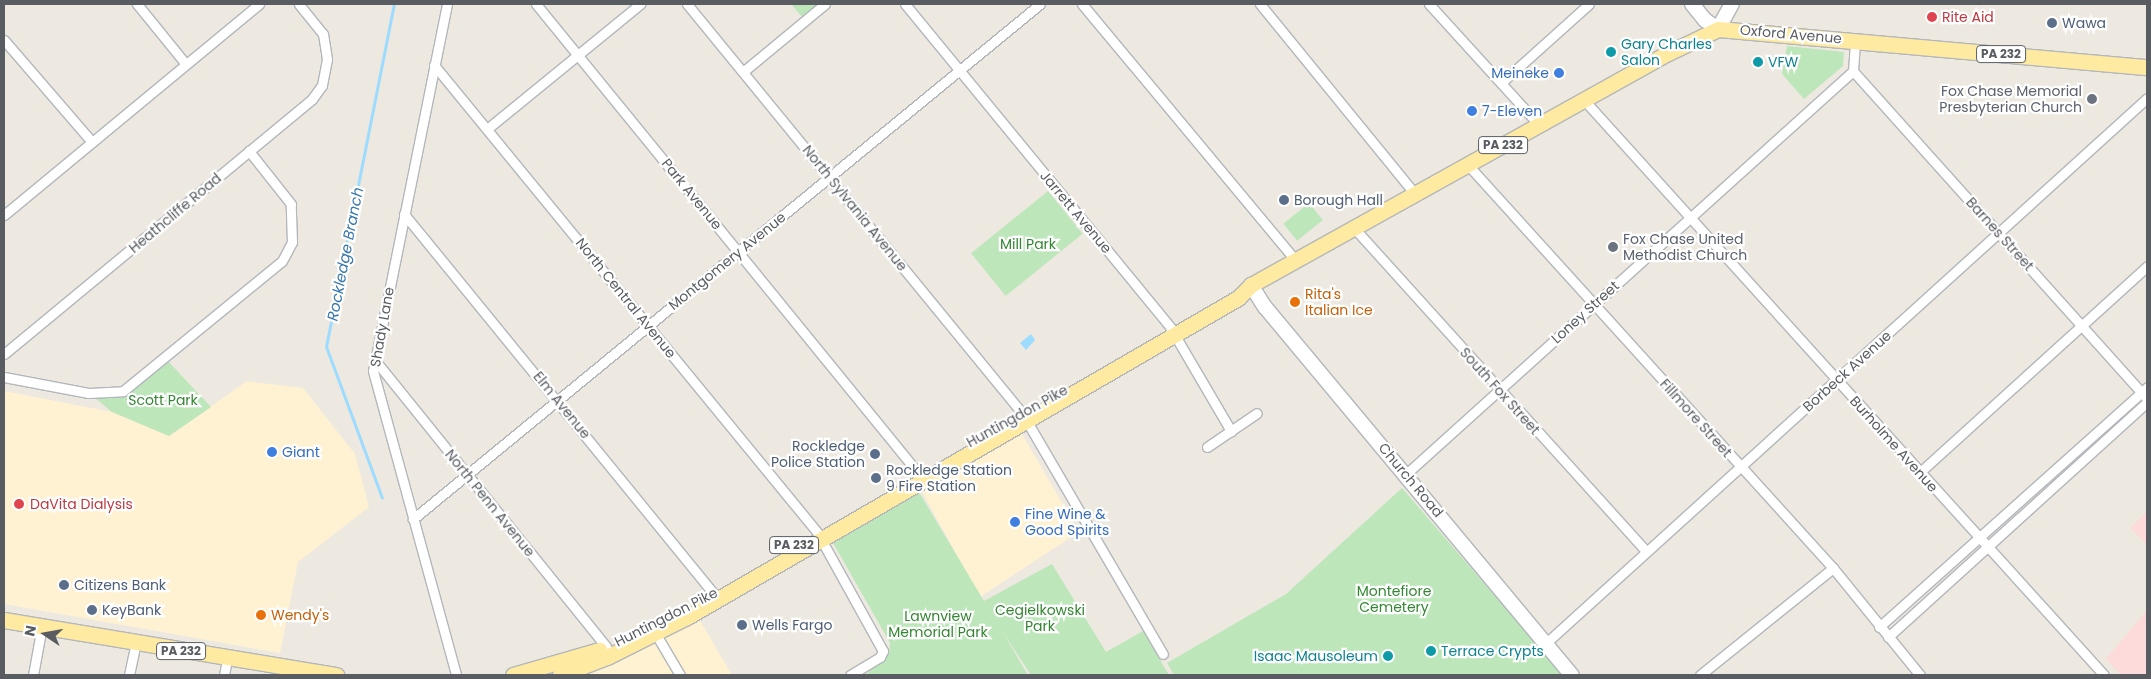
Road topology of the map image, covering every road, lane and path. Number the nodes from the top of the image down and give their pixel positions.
1 (137, 4) edge
2 (259, 4) edge
3 (299, 4) edge
4 (447, 4) edge
5 (536, 4) edge
6 (640, 4) edge
7 (687, 4) edge
8 (825, 4) edge
9 (905, 4) edge
10 (1040, 4) edge
11 (1082, 4) edge
12 (1260, 4) edge
13 (1589, 4) edge
14 (1692, 4) edge
15 (1732, 4) edge
16 (1434, 5) edge
17 (1718, 29) junction
18 (4, 40) edge
19 (1855, 40) junction
20 (578, 54) junction
21 (185, 63) junction
22 (434, 65) junction
23 (2147, 68) edge
24 (744, 71) junction
25 (959, 71) junction
26 (1853, 71) junction
27 (1501, 83) junction
28 (2147, 98) edge
29 (1584, 100) junction
30 (1538, 125) junction
31 (487, 129) junction
32 (92, 142) junction
33 (249, 151) junction
34 (1468, 165) junction
35 (830, 178) junction
36 (1416, 195) junction
37 (404, 214) junction
38 (4, 215) edge
39 (1690, 218) junction
40 (1354, 229) junction
41 (2000, 234) junction
42 (739, 251) junction
43 (1296, 261) junction
44 (2147, 266) edge
45 (1251, 285) junction
46 (1593, 304) junction
47 (648, 325) junction
48 (2082, 326) junction
49 (1172, 330) junction
50 (4, 354) edge
51 (374, 359) junction
52 (4, 377) edge
53 (1837, 381) junction
54 (1499, 390) junction
55 (2146, 395) edge
56 (558, 400) junction
57 (1257, 413) dead end
58 (1024, 416) junction
59 (1231, 431) junction
60 (1207, 447) dead end
61 (1739, 466) junction
62 (1920, 473) junction
63 (467, 474) junction
64 (1406, 474) junction
65 (920, 475) junction
66 (413, 519) junction
67 (819, 535) junction
68 (1979, 538) junction
69 (1989, 549) junction
70 (1647, 552) junction
71 (1833, 568) junction
72 (716, 596) junction
73 (4, 620) edge
74 (42, 626) junction
75 (1880, 627) junction
76 (653, 630) junction
77 (1888, 637) junction
78 (136, 642) junction
79 (1546, 643) junction
80 (606, 647) junction
81 (1163, 654) dead end
82 (227, 659) junction
83 (320, 674) edge
84 (33, 675) edge
85 (129, 675) edge
86 (224, 675) edge
87 (336, 675) edge
88 (456, 675) edge
89 (513, 675) edge
90 (560, 675) edge
91 (680, 675) edge
92 (850, 675) edge
93 (1572, 675) edge
94 (1700, 675) edge
95 (1920, 675) edge
96 (2104, 675) edge

1 - 21 street
2 - 21 street
3 - 33 street, Heathcliffe Road
4 - 22 street, Shady Lane
5 - 20 street, Park Avenue
6 - 20 street
7 - 24 street, North Sylvania Avenue
8 - 24 street
9 - 25 street, Jarrett Avenue
10 - 25 street, Montgomery Avenue
11 - 43 street
12 - 36 street
13 - 27 street
14 - 17 street
15 - 17 street
16 - 27 street
17 - 19 main road, Oxford Avenue / PA 232
17 - 29 main road, PA 232
18 - 32 street
19 - 23 main road, Oxford Avenue / PA 232
19 - 26 street
20 - 31 street
20 - 42 street, Park Avenue
21 - 32 street
22 - 31 street, North Central Avenue
22 - 37 street, Shady Lane
24 - 35 street, North Sylvania Avenue
25 - 35 street, Montgomery Avenue
25 - 49 street, Jarrett Avenue
26 - 39 street, Loney Street
26 - 41 street, Barnes Street
27 - 30 street
28 - 41 street, Borbeck Avenue
29 - 30 main road, PA 232
29 - 39 street, Burholme Avenue
30 - 34 main road, PA 232
31 - 47 street, North Central Avenue
32 - 38 street
33 - 50 street, Heathcliffe Road
33 - 52 street
34 - 36 main road, Huntingdon Pike / PA 232
34 - 46 street, Fillmore Street
35 - 42 street, Montgomery Avenue
35 - 58 street, North Sylvania Avenue
36 - 40 main road, Huntingdon Pike / PA 232
37 - 51 street, Shady Lane
37 - 56 street, Elm Avenue
39 - 46 street, Loney Street
39 - 53 street, Burholme Avenue
40 - 43 main road, Huntingdon Pike / PA 232
40 - 54 street, South Fox Street
41 - 48 street, Barnes Street
41 - 53 street, Borbeck Avenue
42 - 47 street, Montgomery Avenue
42 - 65 street, Park Avenue
43 - 45 main road, Huntingdon Pike / PA 232
44 - 48 street
45 - 49 main road, Huntingdon Pike / PA 232
45 - 64 street, Church Road
46 - 54 street, Loney Street
46 - 61 street, Fillmore Street
47 - 56 street, Montgomery Avenue
47 - 67 street, North Central Avenue
48 - 55 street, Barnes Street
48 - 62 street
49 - 58 main road, Huntingdon Pike / PA 232
49 - 59 street, Jarrett Avenue
51 - 63 street, North Penn Avenue
51 - 66 street, Shady Lane
53 - 61 street, Borbeck Avenue
53 - 62 street, Burholme Avenue
54 - 64 street, Loney Street
54 - 70 street, South Fox Street
55 - 68 street
55 - 69 street
56 - 63 street, Montgomery Avenue
56 - 72 street, Elm Avenue
57 - 59 street
58 - 65 main road, Huntingdon Pike / PA 232
58 - 81 street, North Sylvania Avenue
59 - 60 street
61 - 70 street, Borbeck Avenue
61 - 71 street, Fillmore Street
62 - 68 street, Burholme Avenue
63 - 66 street, Montgomery Avenue
63 - 80 street, North Penn Avenue
64 - 79 street, Church Road
65 - 67 main road, Huntingdon Pike / PA 232
66 - 88 street, Shady Lane
67 - 72 main road, Huntingdon Pike / PA 232
67 - 92 street, North Central Avenue
68 - 69 street, Burholme Avenue
68 - 75 street
69 - 77 street
69 - 96 street, Burholme Avenue
70 - 79 street, Borbeck Avenue
71 - 75 street, Fillmore Street
71 - 94 street
72 - 76 main road, Huntingdon Pike / PA 232
73 - 74 main road, PA 232
74 - 78 main road, PA 232
74 - 84 street
75 - 77 street, Fillmore Street
76 - 80 main road, Huntingdon Pike / PA 232
76 - 90 main road, Huntingdon Pike / PA 232
76 - 91 street
77 - 95 street, Fillmore Street
78 - 82 main road, PA 232
78 - 85 street
79 - 93 street, Church Road
80 - 89 main road, Huntingdon Pike / PA 232
82 - 83 main road, PA 232
82 - 86 street
83 - 87 main road, PA 232

